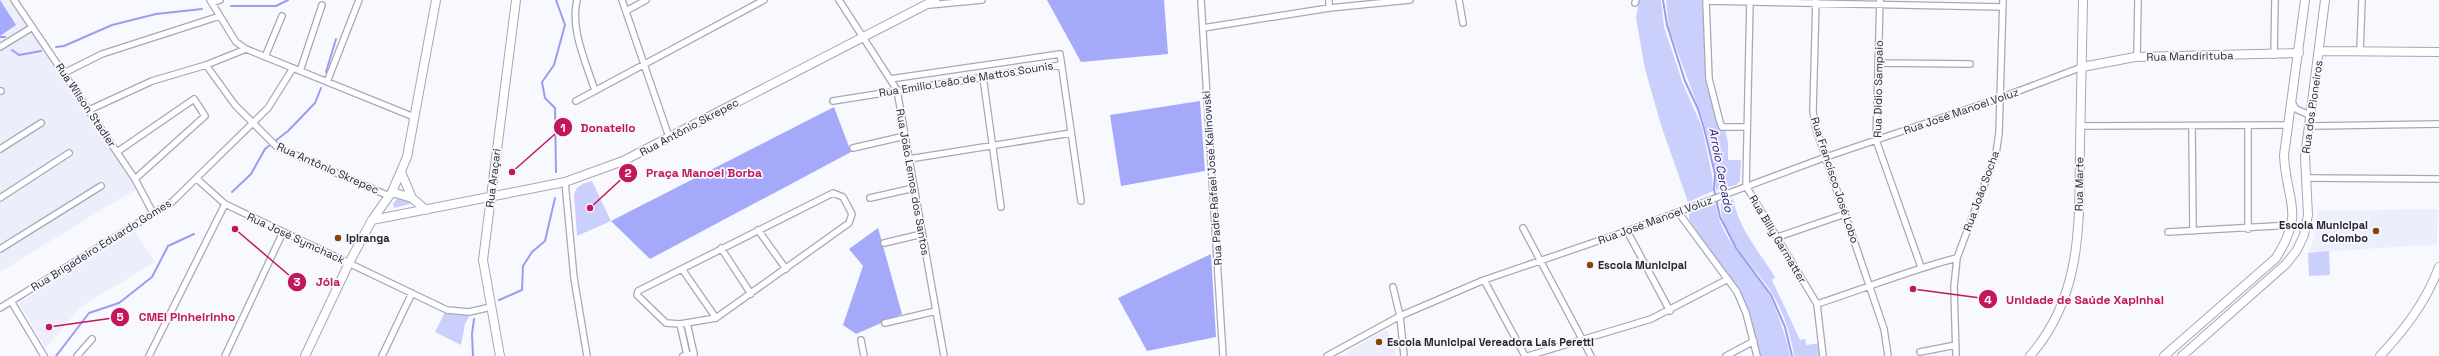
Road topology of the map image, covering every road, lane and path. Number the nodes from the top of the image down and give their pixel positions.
1 (14, 0) edge
2 (220, 0) edge
3 (359, 0) edge
4 (436, 0) edge
5 (516, 0) edge
6 (577, 0) edge
7 (622, 0) edge
8 (646, 0) edge
9 (764, 0) edge
10 (839, 0) edge
11 (936, 0) edge
12 (982, 0) edge
13 (1201, 0) edge
14 (1329, 0) edge
15 (1410, 0) edge
16 (1459, 0) edge
17 (1750, 0) edge
18 (2003, 0) edge
19 (2083, 0) edge
20 (2138, 0) edge
21 (2275, 0) edge
22 (2305, 0) edge
23 (2326, 0) edge
24 (2362, 0) edge
25 (211, 2) edge
26 (1816, 2) edge
27 (1879, 2) edge
28 (322, 5) dead end
29 (927, 5) junction
30 (2003, 7) junction
31 (1329, 8) junction
32 (626, 11) junction
33 (220, 16) junction
34 (282, 16) dead end
35 (1463, 23) dead end
36 (31, 28) junction
37 (1203, 28) junction
38 (862, 36) junction
39 (0, 47) edge
40 (246, 49) junction
41 (2360, 51) junction
42 (2320, 52) junction
43 (2439, 52) edge
44 (2299, 53) junction
45 (2274, 55) junction
46 (265, 57) junction
47 (2137, 57) junction
48 (1878, 63) junction
49 (644, 64) junction
50 (1970, 64) dead end
51 (206, 65) junction
52 (1061, 65) junction
53 (2082, 67) junction
54 (292, 68) junction
55 (948, 70) junction
56 (300, 71) junction
57 (64, 73) junction
58 (983, 77) junction
59 (890, 79) junction
60 (327, 82) junction
61 (949, 82) junction
62 (897, 90) junction
63 (595, 91) junction
64 (2000, 98) junction
65 (833, 100) dead end
66 (576, 101) dead end
67 (2291, 102) junction
68 (2313, 109) junction
69 (89, 110) junction
70 (414, 117) junction
71 (253, 122) junction
72 (41, 123) dead end
73 (2439, 124) edge
74 (2288, 125) junction
75 (2080, 126) junction
76 (2192, 126) junction
77 (2248, 126) junction
78 (2311, 126) junction
79 (1747, 127) junction
80 (1070, 133) junction
81 (905, 136) junction
82 (669, 137) junction
83 (1876, 140) junction
84 (992, 146) junction
85 (853, 148) dead end
86 (0, 149) edge
87 (117, 152) junction
88 (69, 154) dead end
89 (1826, 157) junction
90 (909, 159) junction
91 (401, 172) junction
92 (2306, 178) junction
93 (135, 179) junction
94 (197, 179) junction
95 (2439, 179) edge
96 (565, 182) junction
97 (101, 186) dead end
98 (1746, 186) junction
99 (914, 188) junction
100 (391, 194) junction
101 (491, 197) junction
102 (0, 198) edge
103 (412, 198) junction
104 (870, 198) dead end
105 (1081, 201) dead end
106 (225, 204) junction
107 (1000, 207) dead end
108 (426, 210) junction
109 (1678, 212) junction
110 (153, 213) junction
111 (1845, 214) junction
112 (372, 220) junction
113 (2292, 226) junction
114 (1523, 228) dead end
115 (2248, 229) junction
116 (758, 230) junction
117 (1627, 231) junction
118 (2193, 231) junction
119 (283, 232) junction
120 (2168, 232) dead end
121 (922, 234) junction
122 (1778, 237) junction
123 (884, 243) dead end
124 (721, 248) junction
125 (0, 249) edge
126 (1957, 258) junction
127 (1539, 262) junction
128 (348, 263) junction
129 (1921, 267) junction
130 (2439, 267) edge
131 (682, 269) junction
132 (786, 269) junction
133 (1728, 279) junction
134 (1484, 280) junction
135 (1393, 287) dead end
136 (1870, 287) junction
137 (412, 293) junction
138 (751, 294) junction
139 (11, 301) junction
140 (1817, 304) junction
141 (491, 307) junction
142 (0, 308) edge
143 (936, 311) junction
144 (1670, 311) junction
145 (1400, 316) junction
146 (716, 318) junction
147 (687, 323) junction
148 (885, 323) dead end
149 (680, 324) junction
150 (92, 339) dead end
151 (861, 340) dead end
152 (1583, 341) junction
153 (1754, 341) junction
154 (1956, 345) junction
155 (1920, 352) dead end
156 (2385, 354) edge
157 (44, 356) edge
158 (77, 356) edge
159 (149, 356) edge
160 (225, 356) edge
161 (305, 356) edge
162 (382, 356) edge
163 (500, 356) edge
164 (587, 356) edge
165 (685, 356) edge
166 (864, 356) edge
167 (944, 356) edge
168 (1223, 356) edge
169 (1327, 356) edge
170 (1404, 356) edge
171 (1524, 356) edge
172 (1528, 356) edge
173 (1591, 356) edge
174 (1726, 356) edge
175 (1757, 356) edge
176 (1823, 356) edge
177 (1888, 356) edge
178 (1956, 356) edge
179 (2030, 356) edge
180 (2164, 356) edge
181 (2182, 356) edge

1 - 36 street, Rua Wilson Stadler
2 - 25 street
3 - 60 street
4 - 70 street
5 - 101 street, Rua Araçari
6 - 63 street
7 - 32 street
8 - 32 street
9 - 49 street
10 - 38 street, Rua João Lemos dos Santos
11 - 29 street, Rua Antônio Skrepec
12 - 29 street
13 - 37 street, Rua Padre Rafael José Kalinowski
14 - 31 street
15 - 31 street
16 - 35 street
17 - 26 street
17 - 79 street, Rua Billy Garmatter
17 - 79 street
18 - 30 street, Rua João Socha
19 - 53 street, Rua Marte
20 - 47 street
21 - 45 street
22 - 44 street, Rua dos Pioneiros
23 - 42 street, Rua dos Pioneiros
24 - 41 street
25 - 33 street
26 - 27 street
26 - 89 street, Rua Francisco José Lobo
27 - 30 street
27 - 48 street, Rua Didio Sampaio
28 - 56 street
29 - 38 street, Rua Antônio Skrepec
30 - 64 street, Rua João Socha
31 - 37 street
32 - 49 street
33 - 40 street
33 - 57 street
34 - 46 street
36 - 39 street
36 - 57 street, Rua Wilson Stadler
37 - 168 street, Rua Padre Rafael José Kalinowski
38 - 59 street, Rua João Lemos dos Santos
38 - 82 street, Rua Antônio Skrepec
40 - 46 street
40 - 51 street
41 - 42 street
41 - 43 street
42 - 68 street, Rua dos Pioneiros
44 - 45 street, Rua Mandirituba
44 - 67 street, Rua dos Pioneiros
45 - 47 street, Rua Mandirituba
46 - 54 street
47 - 53 street, Rua Mandirituba
48 - 50 street
48 - 83 street, Rua Didio Sampaio
49 - 63 street
49 - 82 street
51 - 69 street
51 - 71 street, Rua Antônio Skrepec
52 - 55 street, Rua Emilio Leão de Mattos Sounis
52 - 58 street, Rua Emilio Leão de Mattos Sounis
52 - 80 street
53 - 64 street, Rua José Manoel Voluz
53 - 75 street, Rua Marte
54 - 56 street
54 - 71 street, Rua Brigadeiro Eduardo Gomes
55 - 59 street, Rua Emilio Leão de Mattos Sounis
55 - 61 street
56 - 60 street
57 - 69 street, Rua Wilson Stadler
58 - 61 street, Rua Emilio Leão de Mattos Sounis
58 - 84 street
59 - 62 street, Rua João Lemos dos Santos
60 - 70 street
61 - 62 street, Rua Emilio Leão de Mattos Sounis
62 - 65 street, Rua Emilio Leão de Mattos Sounis
62 - 81 street, Rua João Lemos dos Santos
63 - 66 street
64 - 83 street, Rua José Manoel Voluz
64 - 126 street, Rua João Socha
67 - 68 street
67 - 74 street, Rua dos Pioneiros
68 - 78 street, Rua dos Pioneiros
69 - 87 street, Rua Wilson Stadler
70 - 91 street
71 - 94 street, Rua Brigadeiro Eduardo Gomes
71 - 100 street, Rua Antônio Skrepec
72 - 86 street
73 - 78 street
74 - 77 street
74 - 113 street, Rua dos Pioneiros
75 - 76 street
75 - 179 street, Rua Marte
76 - 77 street
76 - 118 street
77 - 115 street
78 - 92 street, Rua dos Pioneiros
79 - 98 street, Rua Billy Garmatter
80 - 84 street
80 - 105 street
81 - 85 street
81 - 90 street, Rua João Lemos dos Santos
82 - 96 street, Rua Antônio Skrepec
83 - 89 street, Rua José Manoel Voluz
83 - 129 street, Rua Didio Sampaio
84 - 90 street
84 - 107 street
87 - 93 street, Rua Wilson Stadler
87 - 93 street
88 - 102 street
89 - 98 street, Rua José Manoel Voluz
89 - 111 street, Rua Francisco José Lobo
90 - 99 street, Rua João Lemos dos Santos
91 - 100 street
91 - 103 street
92 - 95 street
92 - 181 street, Rua dos Pioneiros
93 - 110 street, Rua Wilson Stadler
94 - 106 street, Rua José Symchack
94 - 110 street, Rua Brigadeiro Eduardo Gomes
96 - 101 street, Rua Antônio Skrepec
96 - 164 street
97 - 125 street
98 - 109 street, Rua José Manoel Voluz
98 - 122 street, Rua Billy Garmatter
99 - 104 street
99 - 121 street, Rua João Lemos dos Santos
100 - 103 street, Rua Antônio Skrepec
100 - 112 street
101 - 108 street, Rua Antônio Skrepec
101 - 141 street, Rua Araçari
103 - 108 street, Rua Antônio Skrepec
106 - 119 street, Rua José Symchack
106 - 159 street
108 - 112 street, Rua Antônio Skrepec
109 - 117 street, Rua José Manoel Voluz
109 - 133 street
110 - 139 street, Rua Brigadeiro Eduardo Gomes
111 - 122 street
111 - 136 street, Rua Francisco José Lobo
112 - 128 street
113 - 115 street
113 - 180 street, Rua dos Pioneiros
114 - 127 street
115 - 118 street
116 - 124 street
116 - 132 street
116 - 132 street
117 - 127 street, Rua José Manoel Voluz
117 - 144 street
118 - 120 street
119 - 128 street, Rua José Symchack
119 - 160 street
121 - 123 street
121 - 143 street, Rua João Lemos dos Santos
122 - 140 street, Rua Billy Garmatter
124 - 131 street
124 - 138 street
126 - 129 street
126 - 154 street, Rua João Socha
127 - 134 street, Rua José Manoel Voluz
127 - 152 street
128 - 137 street, Rua José Symchack
128 - 161 street
129 - 136 street
130 - 156 street
131 - 146 street
131 - 149 street
132 - 138 street
133 - 144 street
133 - 153 street
134 - 145 street, Rua José Manoel Voluz
134 - 171 street
135 - 145 street
136 - 140 street
136 - 177 street, Rua Francisco José Lobo
137 - 141 street, Rua José Symchack
137 - 162 street
138 - 146 street
139 - 142 street, Rua Brigadeiro Eduardo Gomes
139 - 157 street
140 - 176 street, Rua Billy Garmatter
141 - 163 street, Rua Araçari
143 - 148 street
143 - 167 street, Rua João Lemos dos Santos
144 - 152 street
145 - 169 street, Rua José Manoel Voluz
145 - 170 street
146 - 147 street
147 - 149 street
147 - 165 street
149 - 165 street
150 - 158 street
151 - 166 street
152 - 172 street
152 - 173 street
153 - 174 street
153 - 175 street
154 - 155 street
154 - 178 street, Rua João Socha

